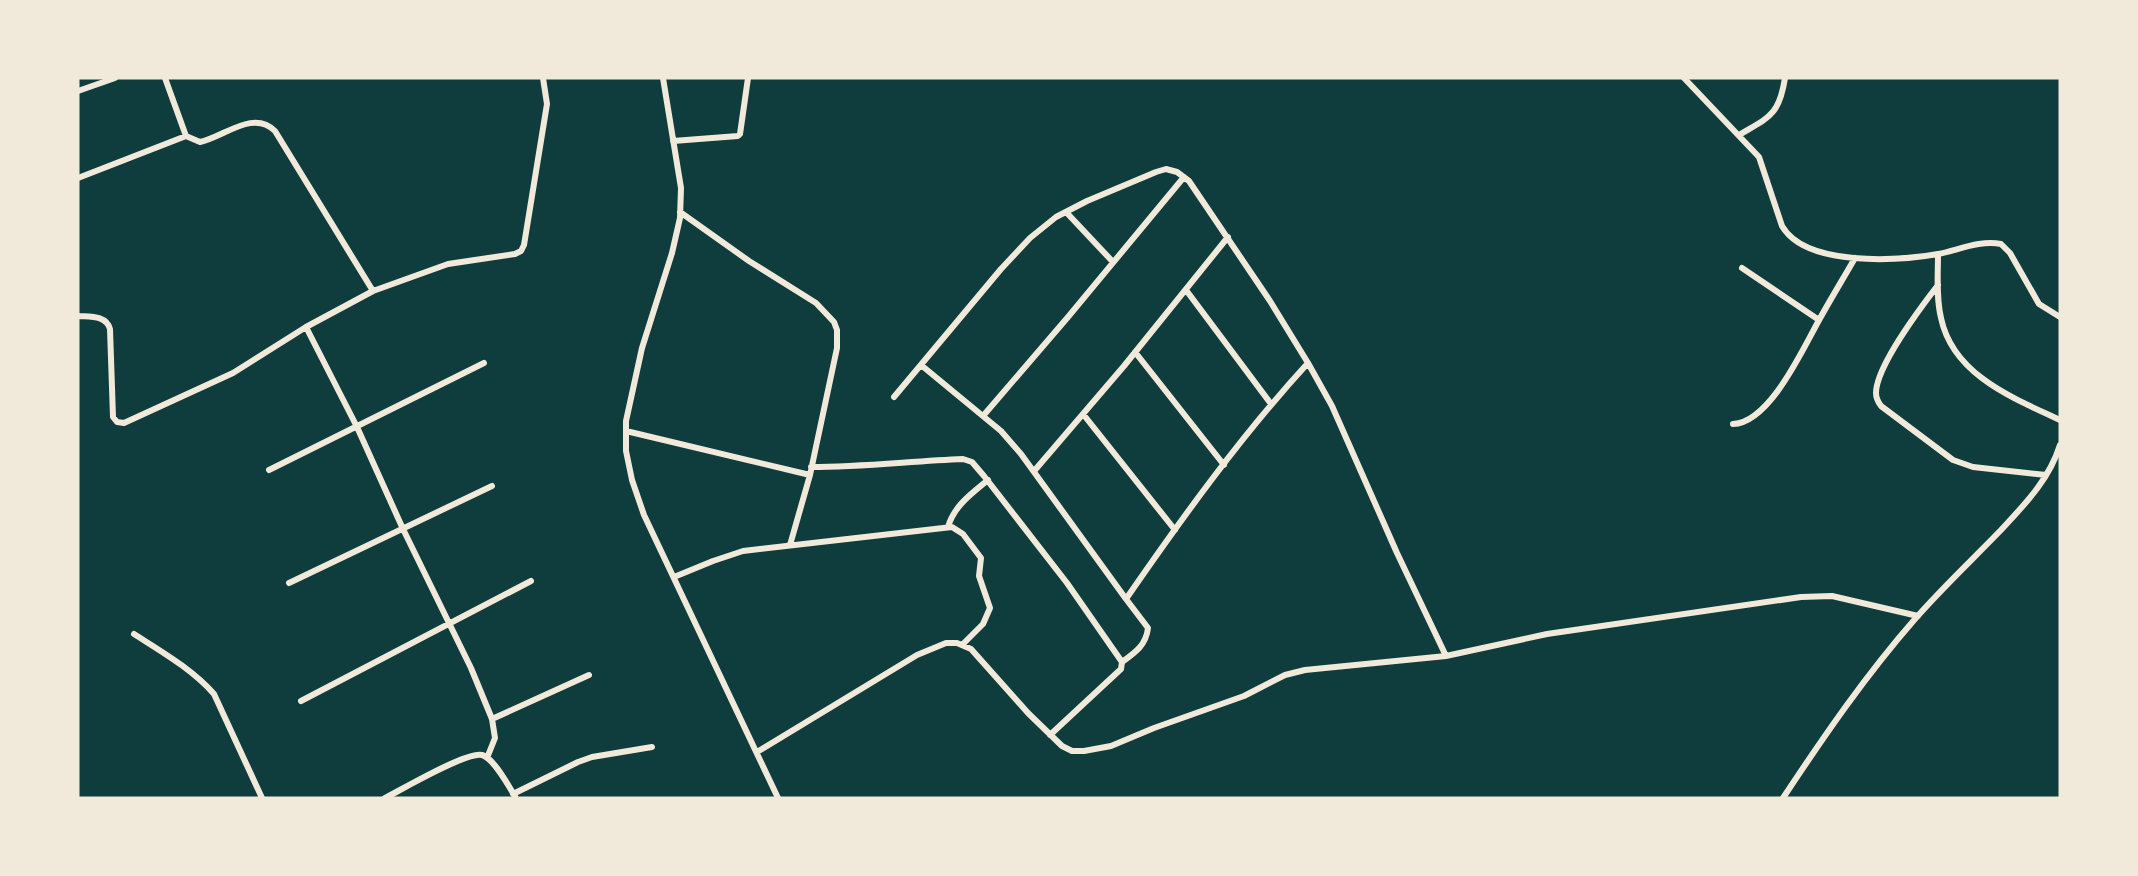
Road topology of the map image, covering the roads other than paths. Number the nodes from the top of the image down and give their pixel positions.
1 (115, 78) edge
2 (165, 78) edge
3 (543, 78) edge
4 (663, 78) edge
5 (748, 78) edge
6 (1684, 78) edge
7 (1785, 78) edge
8 (78, 92) edge
9 (1738, 135) junction
10 (186, 136) junction
11 (673, 141) junction
12 (1184, 177) junction
13 (78, 178) edge
14 (680, 212) junction
15 (1066, 212) junction
16 (1228, 237) junction
17 (1938, 254) junction
18 (1855, 258) junction
19 (1113, 262) junction
20 (1742, 268) dead end
21 (1938, 285) junction
22 (1186, 290) junction
23 (373, 291) junction
24 (78, 316) edge
25 (2060, 317) edge
26 (1819, 320) junction
27 (306, 327) junction
28 (1135, 352) junction
29 (484, 363) dead end
30 (1308, 363) junction
31 (921, 366) junction
32 (894, 397) dead end
33 (1271, 404) junction
34 (1083, 414) junction
35 (983, 416) junction
36 (2060, 420) edge
37 (1733, 424) dead end
38 (357, 427) junction
39 (626, 431) junction
40 (2060, 445) edge
41 (1224, 465) junction
42 (811, 467) junction
43 (269, 470) dead end
44 (1035, 470) junction
45 (810, 475) junction
46 (2046, 475) junction
47 (988, 480) junction
48 (492, 486) dead end
49 (948, 527) junction
50 (403, 529) junction
51 (1175, 530) junction
52 (790, 545) junction
53 (674, 577) junction
54 (531, 582) dead end
55 (289, 583) dead end
56 (1126, 599) junction
57 (1918, 616) junction
58 (450, 625) junction
59 (134, 634) dead end
60 (962, 645) junction
61 (1446, 656) junction
62 (1122, 662) junction
63 (589, 675) dead end
64 (301, 701) dead end
65 (492, 719) junction
66 (1050, 735) junction
67 (652, 747) dead end
68 (757, 752) junction
69 (487, 758) junction
70 (515, 796) edge
71 (262, 798) edge
72 (385, 798) edge
73 (778, 798) edge
74 (1783, 798) edge

1 - 8 street
2 - 10 street
3 - 23 street
4 - 11 street
5 - 11 street
6 - 9 street
7 - 9 street
9 - 18 street
10 - 13 street
10 - 23 street
11 - 14 street
12 - 15 street
12 - 16 street
12 - 19 street
14 - 39 street
14 - 42 street
15 - 19 street
15 - 31 street
16 - 22 street
16 - 30 street
17 - 18 street
17 - 21 street
17 - 25 street
18 - 26 street
19 - 35 street
20 - 26 street
21 - 36 street
21 - 46 street
22 - 28 street
22 - 33 street
23 - 27 street
24 - 27 street
26 - 37 street
27 - 38 street
28 - 34 street
28 - 41 street
29 - 38 street
30 - 33 street
30 - 61 street
31 - 32 street
31 - 35 street
33 - 41 street
34 - 44 street
34 - 51 street
35 - 44 street
38 - 43 street
38 - 50 street
39 - 45 street
39 - 53 street
40 - 46 street
41 - 51 street
42 - 45 street
42 - 47 street
44 - 56 street
45 - 52 street
46 - 57 street
47 - 49 street
47 - 62 street
48 - 50 street
49 - 52 street
49 - 60 street
50 - 55 street
50 - 58 street
51 - 56 street
52 - 53 street
53 - 68 street
54 - 58 street
56 - 62 street
57 - 61 street
57 - 74 street
58 - 64 street
58 - 65 street
59 - 71 street
60 - 66 street
60 - 68 street
61 - 66 street
62 - 66 street
63 - 65 street
65 - 69 street
67 - 70 street
68 - 73 street
69 - 70 street
69 - 72 street

